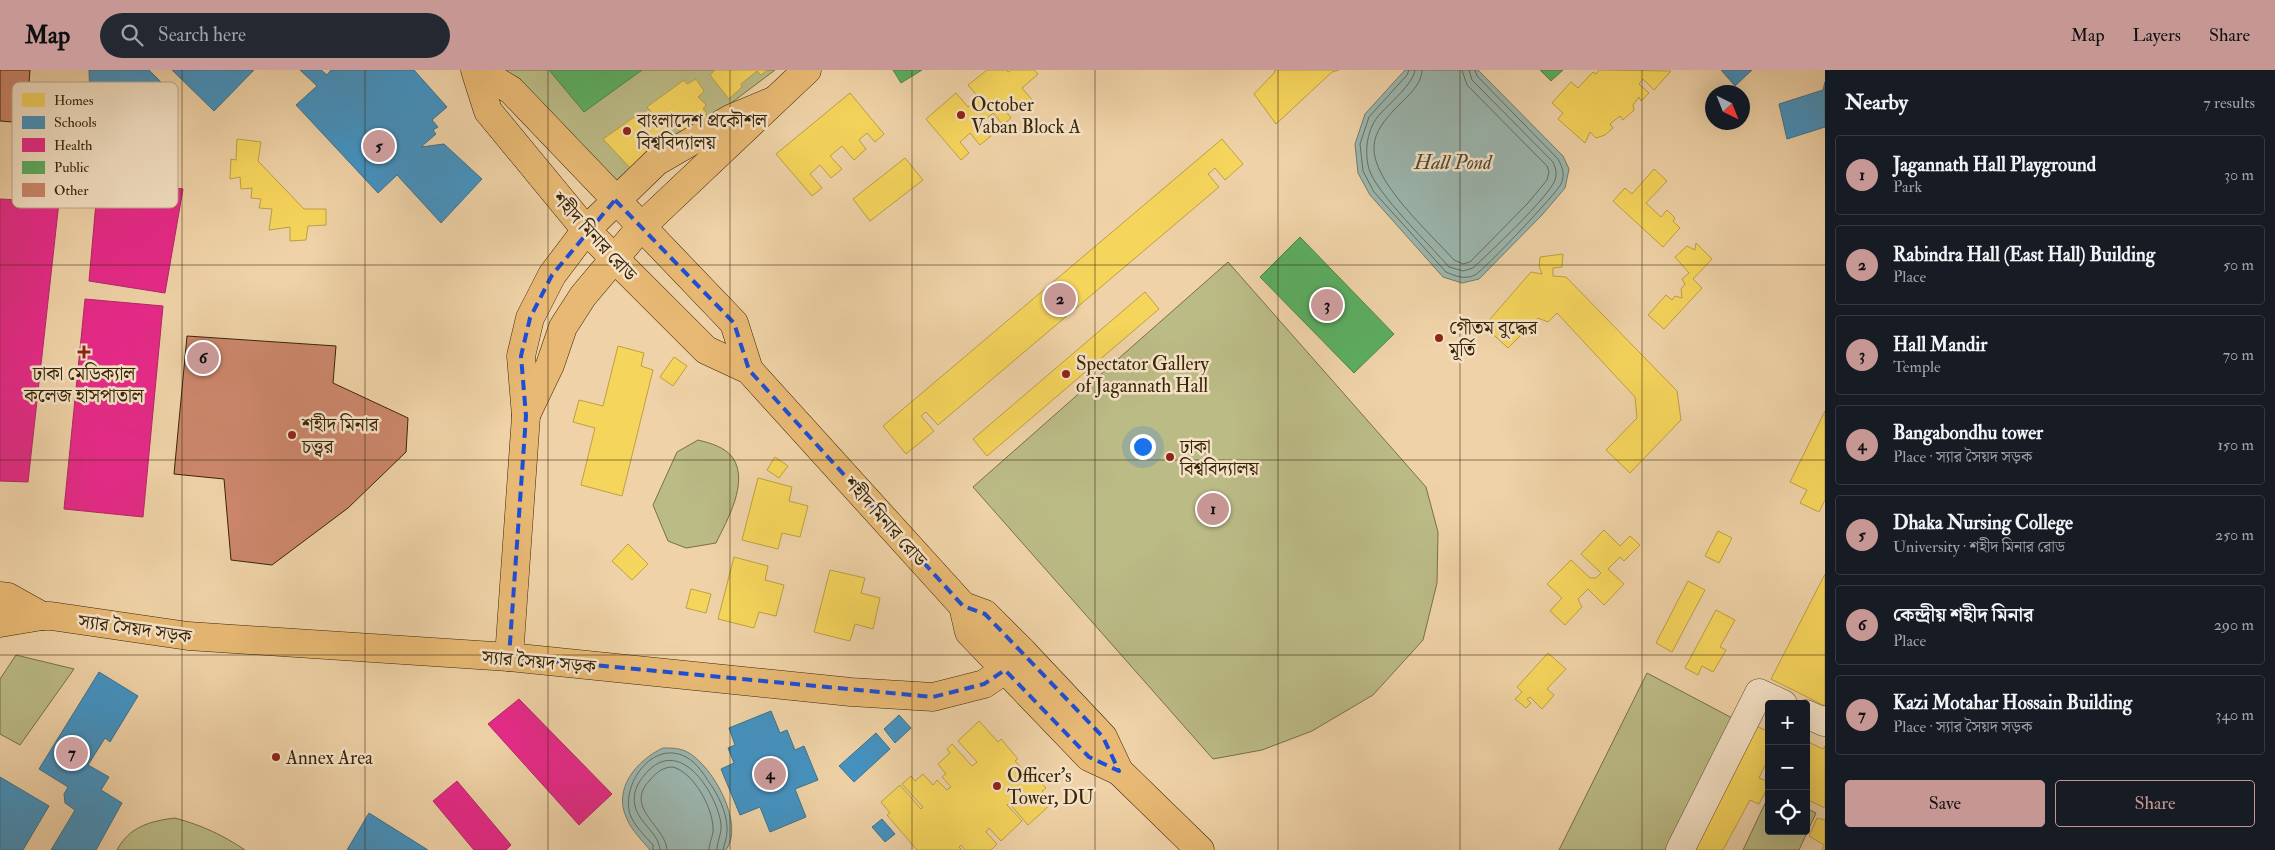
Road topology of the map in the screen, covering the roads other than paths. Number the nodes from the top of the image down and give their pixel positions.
1 (476, 70) edge
2 (807, 70) edge
3 (773, 101) junction
4 (615, 200) junction
5 (641, 227) junction
6 (586, 230) junction
7 (613, 258) junction
8 (749, 370) junction
9 (526, 416) junction
10 (2, 610) edge
11 (509, 657) junction
12 (1014, 660) junction
13 (1774, 700) edge
14 (1810, 716) edge
15 (1825, 720) edge
16 (1200, 850) edge
17 (1680, 850) edge

1 - 4 main road, শহীদ মিনার রোড
1 - 6 main road, শহীদ মিনার রোড
2 - 3 main road
3 - 4 main road
3 - 5 main road
4 - 5 main road, শহীদ মিনার রোড
4 - 6 main road
5 - 7 main road
5 - 8 main road, শহীদ মিনার রোড
6 - 7 main road, শহীদ মিনার রোড
6 - 9 main road
7 - 8 main road, শহীদ মিনার রোড
7 - 9 main road
8 - 12 main road, শহীদ মিনার রোড
9 - 11 main road
10 - 11 main road, স্যার সৈয়দ সড়ক
11 - 12 main road, স্যার সৈয়দ সড়ক
12 - 16 main road, শহীদ মিনার রোড
13 - 17 street
14 - 15 street

